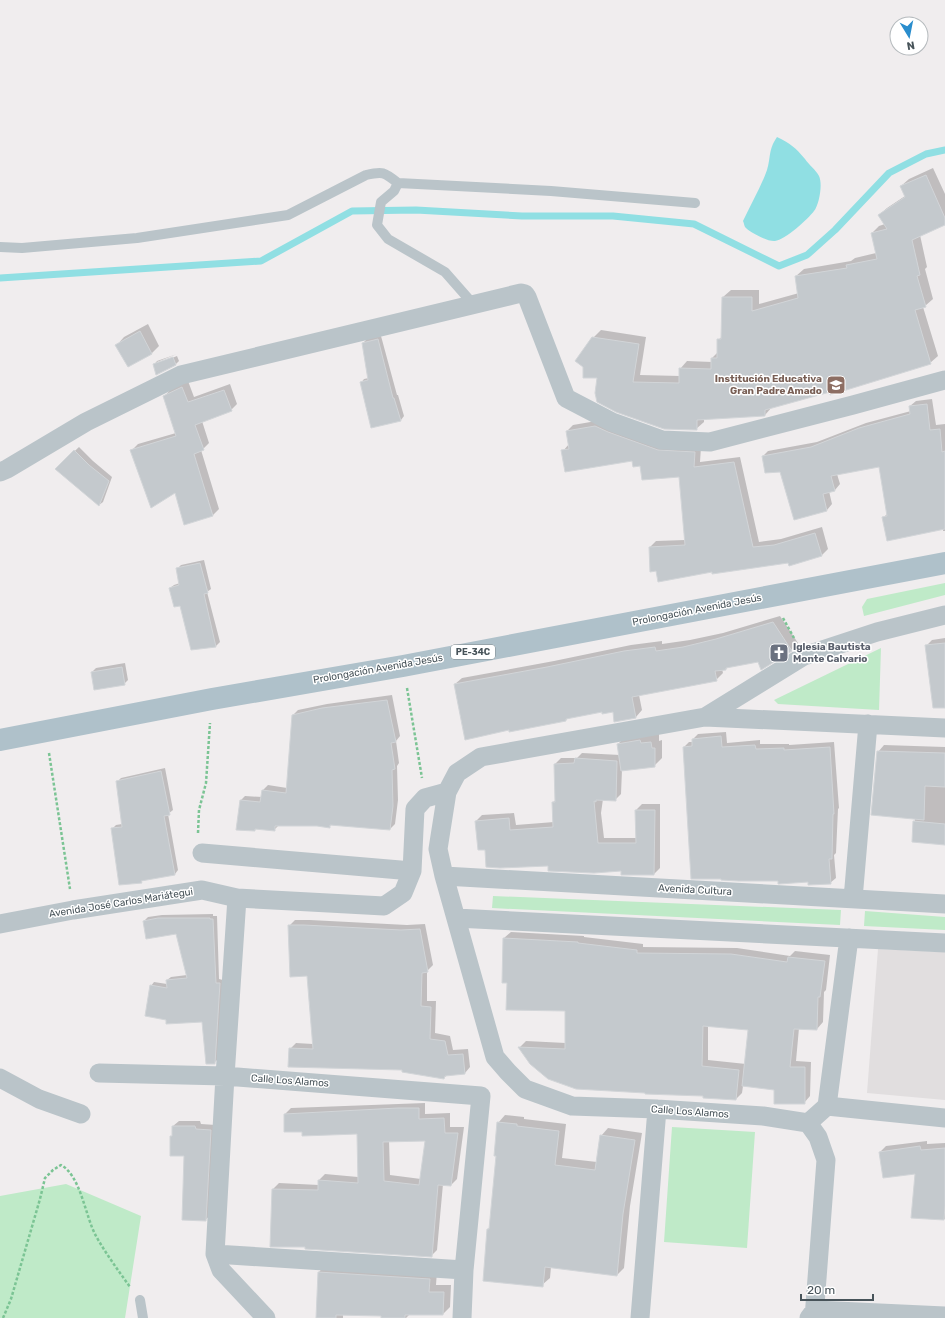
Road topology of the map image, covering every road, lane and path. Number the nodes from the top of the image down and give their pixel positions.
1 (398, 183) junction
2 (695, 203) dead end
3 (0, 247) edge
4 (474, 305) junction
5 (945, 380) edge
6 (0, 472) edge
7 (945, 563) edge
8 (770, 596) junction
9 (945, 615) edge
10 (804, 656) junction
11 (403, 666) junction
12 (212, 699) junction
13 (705, 717) junction
14 (868, 724) junction
15 (945, 728) edge
16 (46, 731) junction
17 (0, 740) edge
18 (447, 792) junction
19 (425, 798) junction
20 (202, 853) joint
21 (412, 871) junction
22 (444, 876) junction
23 (237, 898) junction
24 (853, 899) junction
25 (945, 904) edge
26 (73, 910) junction
27 (456, 918) junction
28 (0, 924) edge
29 (849, 938) junction
30 (945, 943) edge
31 (99, 1073) dead end
32 (224, 1076) junction
33 (0, 1078) edge
34 (827, 1106) junction
35 (657, 1109) junction
36 (81, 1114) dead end
37 (945, 1118) edge
38 (808, 1123) junction
39 (215, 1254) junction
40 (464, 1270) junction
41 (140, 1300) joint
42 (813, 1315) edge
43 (945, 1316) edge
44 (3, 1318) edge
45 (143, 1318) edge
46 (266, 1318) edge
47 (462, 1318) edge
48 (640, 1318) edge

1 - 2 lane
1 - 3 lane
1 - 4 lane
4 - 5 street
4 - 6 street
7 - 8 main road, Prolongación Avenida Jesús / PE-34C
8 - 10 path
8 - 11 main road, Prolongación Avenida Jesús / PE-34C
9 - 10 street
10 - 13 street
11 - 12 main road, Prolongación Avenida Jesús / PE-34C
11 - 19 path
12 - 16 main road, Prolongación Avenida Jesús / PE-34C
12 - 20 path
13 - 14 street
13 - 18 street, Calle Los Alamos
14 - 15 street
14 - 24 street
16 - 17 main road, Prolongación Avenida Jesús / PE-34C
16 - 26 path
18 - 19 street
18 - 22 street, Calle Los Alamos
19 - 21 street, Avenida José Carlos Mariátegui
20 - 21 street
21 - 23 street, Avenida José Carlos Mariátegui
22 - 24 street, Avenida Cultura
22 - 27 street, Calle Los Alamos
23 - 26 street, Avenida José Carlos Mariátegui
23 - 32 street
24 - 25 street, Avenida Cultura
26 - 28 street, Avenida José Carlos Mariátegui
27 - 29 street
27 - 35 street, Calle Los Alamos
29 - 30 street
29 - 34 street
31 - 32 street, Calle Los Alamos
32 - 39 street
32 - 40 street, Calle Los Alamos
33 - 36 street
34 - 37 street
34 - 38 street
35 - 38 street, Calle Los Alamos
35 - 48 street
38 - 42 street
39 - 40 street
39 - 46 street
40 - 47 street
41 - 44 path
41 - 45 lane
42 - 43 street

